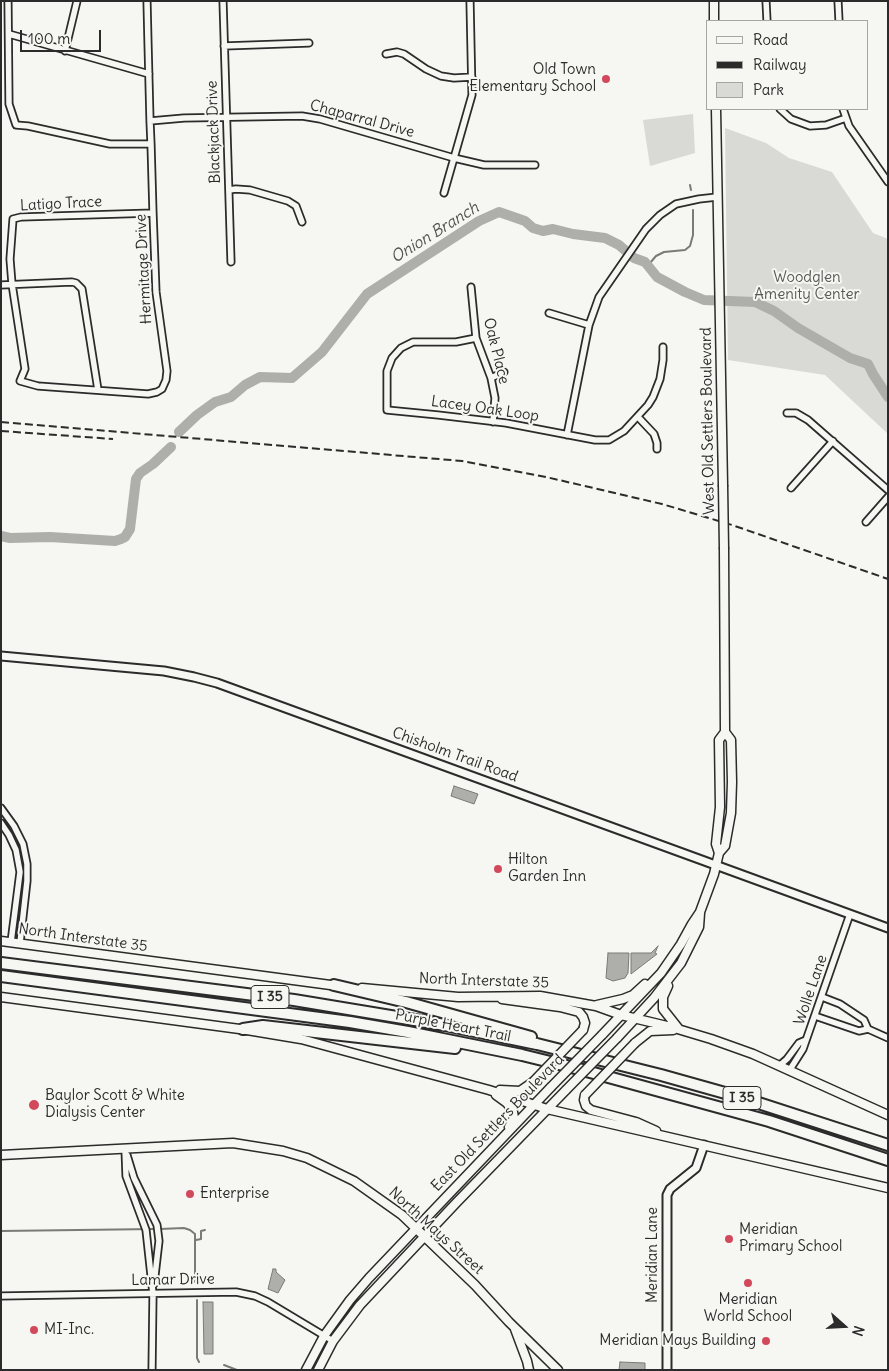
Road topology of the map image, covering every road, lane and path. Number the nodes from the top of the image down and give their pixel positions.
1 (8, 1) edge
2 (77, 1) edge
3 (147, 1) edge
4 (223, 1) edge
5 (470, 1) edge
6 (714, 1) edge
7 (766, 1) edge
8 (838, 1) edge
9 (714, 20) edge
10 (767, 20) edge
11 (838, 20) edge
12 (9, 34) junction
13 (309, 43) dead end
14 (224, 46) junction
15 (65, 51) junction
16 (386, 54) dead end
17 (149, 74) junction
18 (472, 77) junction
19 (716, 110) edge
20 (781, 110) edge
21 (843, 110) edge
22 (226, 117) junction
23 (846, 118) junction
24 (150, 121) junction
25 (151, 144) junction
26 (454, 158) junction
27 (535, 165) dead end
28 (888, 182) edge
29 (229, 190) junction
30 (444, 193) dead end
31 (717, 197) junction
32 (153, 213) junction
33 (302, 222) dead end
34 (231, 262) dead end
35 (12, 284) junction
36 (1, 285) edge
37 (471, 287) dead end
38 (548, 313) dead end
39 (589, 325) junction
40 (476, 338) junction
41 (663, 347) dead end
42 (504, 372) dead end
43 (491, 378) junction
44 (20, 381) joint
45 (98, 390) junction
46 (787, 413) dead end
47 (638, 417) junction
48 (494, 422) junction
49 (567, 434) junction
50 (833, 441) junction
51 (657, 449) dead end
52 (791, 488) dead end
53 (888, 490) edge
54 (888, 496) edge
55 (866, 522) dead end
56 (1, 656) edge
57 (725, 732) junction
58 (1, 808) edge
59 (1, 823) edge
60 (719, 853) junction
61 (716, 865) junction
62 (16, 906) junction
63 (24, 907) junction
64 (700, 912) junction
65 (850, 914) junction
66 (888, 928) edge
67 (1, 941) edge
68 (11, 942) junction
69 (20, 943) junction
70 (1, 963) edge
71 (681, 963) junction
72 (661, 974) junction
73 (1, 976) edge
74 (334, 985) junction
75 (1, 997) edge
76 (484, 997) junction
77 (822, 998) junction
78 (596, 1006) junction
79 (621, 1015) junction
80 (815, 1016) junction
81 (637, 1018) junction
82 (243, 1029) junction
83 (680, 1029) junction
84 (868, 1029) junction
85 (888, 1038) edge
86 (806, 1040) junction
87 (779, 1066) junction
88 (579, 1069) junction
89 (642, 1070) junction
90 (789, 1071) junction
91 (488, 1090) junction
92 (534, 1105) junction
93 (547, 1109) junction
94 (888, 1115) edge
95 (676, 1139) junction
96 (888, 1144) edge
97 (704, 1145) junction
98 (713, 1147) junction
99 (125, 1149) junction
100 (492, 1149) junction
101 (701, 1154) junction
102 (1, 1155) edge
103 (888, 1160) edge
104 (888, 1188) edge
105 (416, 1228) junction
106 (424, 1236) junction
107 (153, 1294) junction
108 (1, 1296) edge
109 (515, 1327) junction
110 (324, 1336) junction
111 (333, 1341) junction
112 (553, 1368) edge
113 (152, 1370) edge
114 (306, 1370) edge
115 (318, 1370) edge
116 (529, 1370) edge
117 (667, 1370) edge

1 - 12 street
2 - 15 street
3 - 17 street, Hermitage Drive
4 - 14 street, Blackjack Drive
5 - 18 street
6 - 9 main road
7 - 10 street
8 - 11 street
12 - 15 street
12 - 25 street
13 - 14 street
14 - 22 street, Blackjack Drive
15 - 17 street
16 - 18 street
17 - 24 street, Hermitage Drive
18 - 26 street
19 - 31 main road, West Old Settlers Boulevard
20 - 23 street
21 - 23 street
22 - 24 street, Chaparral Drive
22 - 26 street, Chaparral Drive
22 - 29 street, Blackjack Drive
23 - 28 street
24 - 25 street, Hermitage Drive
25 - 32 street, Hermitage Drive
26 - 27 street, Chaparral Drive
26 - 30 street
29 - 33 street
29 - 34 street, Blackjack Drive
31 - 39 street
31 - 57 main road, West Old Settlers Boulevard, bridge
32 - 35 street, Latigo Trace
32 - 45 street, Hermitage Drive
35 - 36 street
35 - 44 street, Latigo Trace
35 - 45 street
37 - 40 street, Oak Place
38 - 39 street
39 - 49 street
40 - 43 street, Oak Place
40 - 48 street, Lacey Oak Loop
41 - 47 street, Lacey Oak Loop
42 - 43 street
43 - 48 street, Oak Place
44 - 45 street, Hermitage Drive
46 - 50 street
47 - 49 street, Lacey Oak Loop
47 - 51 street
48 - 49 street, Lacey Oak Loop
50 - 52 street
50 - 53 street
54 - 55 street
56 - 61 street, Chisholm Trail Road
57 - 60 main road, West Old Settlers Boulevard
57 - 60 main road, West Old Settlers Boulevard
58 - 63 street
59 - 62 street
60 - 61 main road, West Old Settlers Boulevard
61 - 64 main road, West Old Settlers Boulevard
61 - 65 street, Chisholm Trail Road
62 - 63 street
62 - 68 street
63 - 69 street
64 - 71 main road, West Old Settlers Boulevard
64 - 72 main road, West Old Settlers Boulevard
65 - 66 street, Chisholm Trail Road
65 - 77 street, Wolle Lane
67 - 68 main road, North Interstate 35
68 - 69 main road, North Interstate 35
69 - 74 main road, North Interstate 35
70 - 89 highway, Purple Heart Trail / I 35
71 - 81 main road, West Old Settlers Boulevard
71 - 83 main road
72 - 78 main road
72 - 79 main road, East Old Settlers Boulevard
73 - 88 highway, Purple Heart Trail / I 35
74 - 76 main road, North Interstate 35
74 - 89 highway
75 - 82 main road
76 - 78 main road, North Interstate 35
76 - 91 main road, bridge
77 - 80 street, Wolle Lane
77 - 84 street
78 - 79 main road, North Interstate 35
79 - 81 main road, North Interstate 35
79 - 92 main road, East Old Settlers Boulevard, bridge
80 - 84 street
80 - 86 street, Wolle Lane
81 - 83 main road, North Interstate 35
81 - 93 main road, West Old Settlers Boulevard, bridge
82 - 88 highway
82 - 91 main road
83 - 87 main road, North Interstate 35
83 - 95 main road, bridge
84 - 85 street
86 - 87 street
86 - 90 street, Wolle Lane
87 - 90 main road, North Interstate 35
88 - 103 highway, Purple Heart Trail / I 35
89 - 96 highway, Purple Heart Trail / I 35
90 - 94 main road, North Interstate 35
91 - 92 main road
91 - 100 main road
92 - 93 main road
92 - 100 main road, East Old Settlers Boulevard
93 - 95 main road
93 - 106 main road, East Old Settlers Boulevard
95 - 97 main road
97 - 98 main road
97 - 101 street, Meridian Lane
98 - 101 street, Meridian Lane
98 - 104 main road
99 - 102 main road, North Mays Street
99 - 105 main road, North Mays Street
99 - 107 street
99 - 107 street
100 - 105 main road, East Old Settlers Boulevard
101 - 117 street, Meridian Lane
105 - 106 main road, North Mays Street
105 - 110 main road, East Old Settlers Boulevard
106 - 109 main road, North Mays Street
106 - 111 main road, East Old Settlers Boulevard
107 - 108 street, Lamar Drive
107 - 110 street, Lamar Drive
107 - 113 street
109 - 112 main road, North Mays Street
109 - 116 main road
110 - 111 street, Lamar Drive
110 - 114 main road, East Old Settlers Boulevard
111 - 115 main road, East Old Settlers Boulevard

